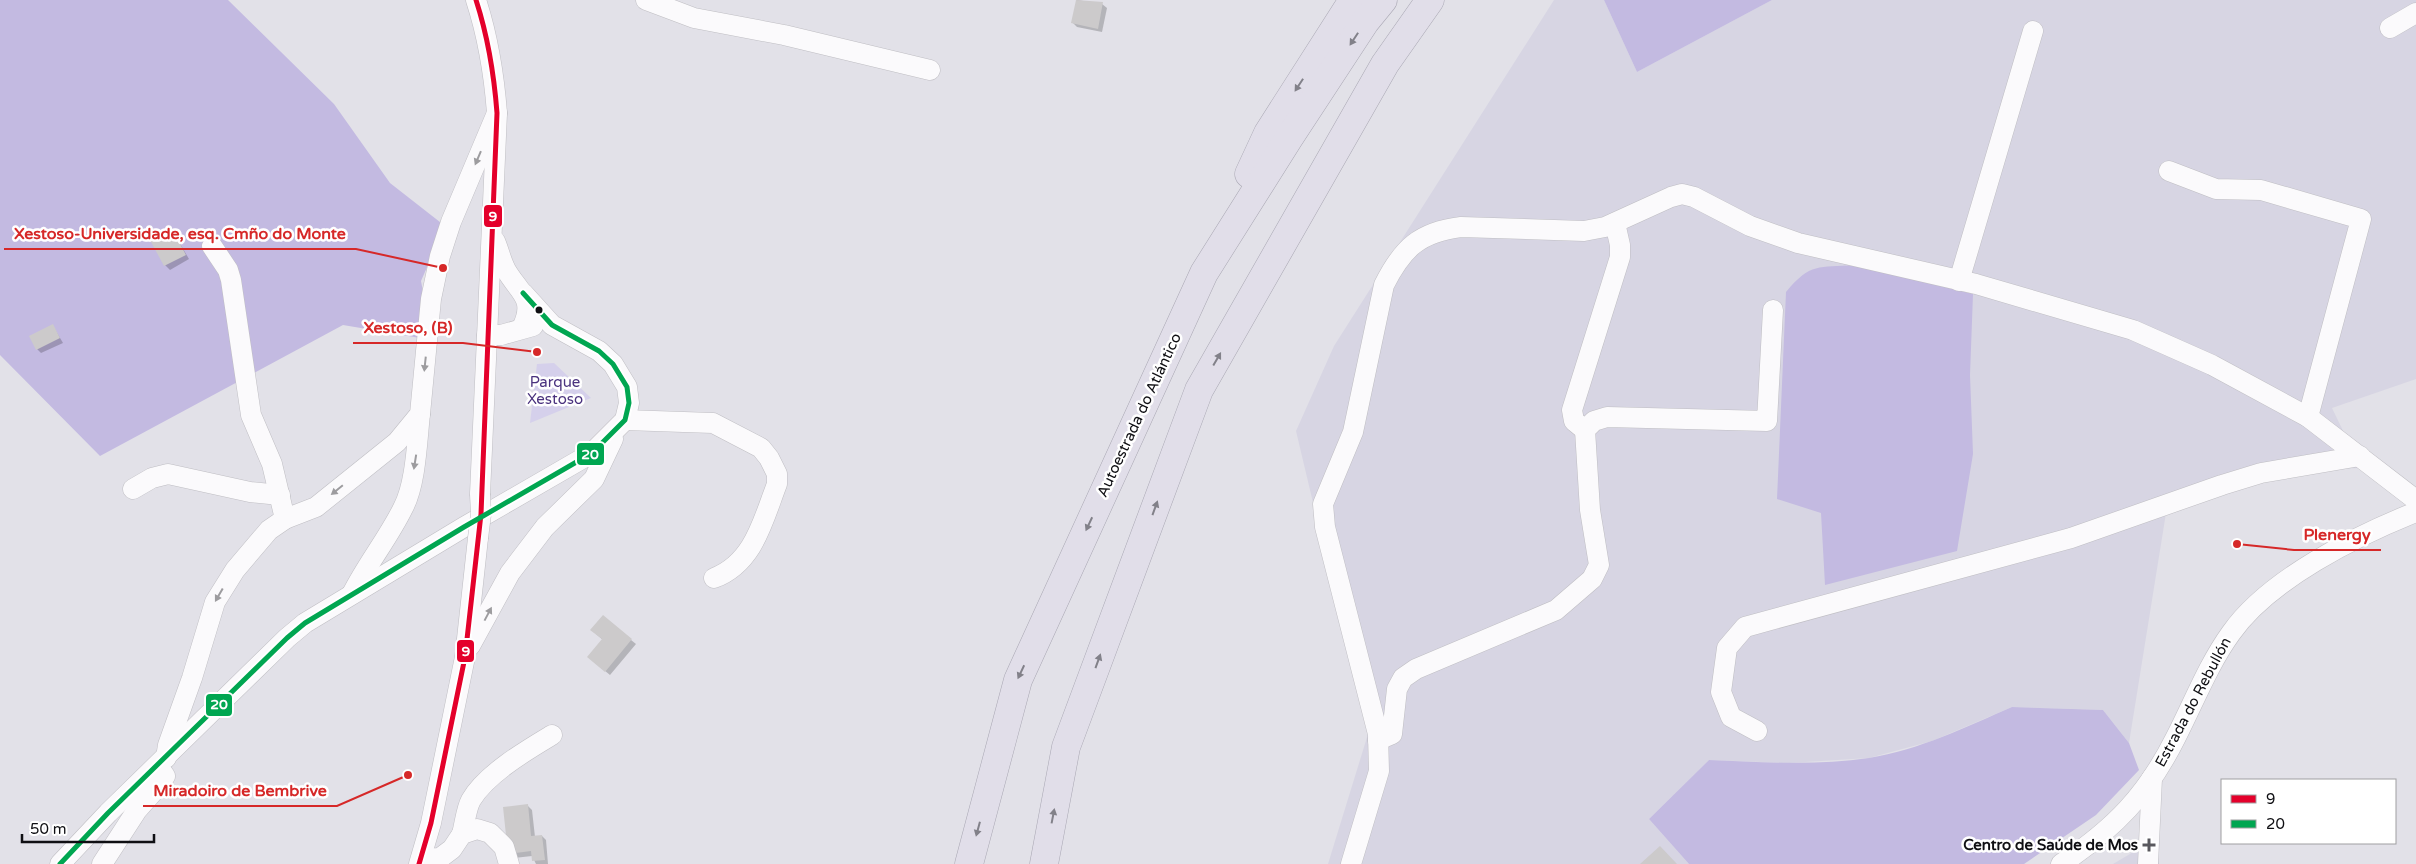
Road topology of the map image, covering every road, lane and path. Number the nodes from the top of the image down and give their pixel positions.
1 (476, 0) edge
2 (646, 0) edge
3 (1353, 0) edge
4 (1382, 0) edge
5 (1430, 0) edge
6 (2416, 13) edge
7 (2390, 28) dead end
8 (2033, 31) dead end
9 (930, 70) dead end
10 (497, 113) junction
11 (2169, 171) dead end
12 (1615, 223) junction
13 (492, 232) junction
14 (212, 246) dead end
15 (1204, 273) junction
16 (1959, 280) junction
17 (490, 282) junction
18 (520, 288) junction
19 (1773, 310) dead end
20 (552, 326) junction
21 (522, 328) junction
22 (487, 335) junction
23 (420, 414) junction
24 (2308, 417) junction
25 (621, 425) junction
26 (1585, 430) junction
27 (2360, 456) junction
28 (133, 489) dead end
29 (280, 495) junction
30 (2415, 512) edge
31 (285, 519) junction
32 (714, 578) dead end
33 (352, 594) junction
34 (464, 657) junction
35 (1757, 732) dead end
36 (552, 735) dead end
37 (1378, 740) junction
38 (162, 762) junction
39 (2152, 778) junction
40 (462, 834) junction
41 (420, 862) edge
42 (60, 864) edge
43 (102, 864) edge
44 (508, 864) edge
45 (969, 864) edge
46 (1044, 864) edge
47 (1351, 864) edge
48 (2062, 864) edge
49 (2148, 864) edge

1 - 10 street
2 - 9 street
3 -> 15 highway
4 -> 15 highway, Autoestrada do Atlántico
46 -> 5 highway
6 - 7 street
8 - 16 street
10 - 13 street
10 -> 23 street
11 - 24 street
12 - 16 street
12 - 26 street
12 - 37 street
13 - 17 street
13 - 18 street
14 - 29 street
15 -> 45 highway, Autoestrada do Atlántico
16 - 24 street
17 - 18 street
17 - 22 street
18 - 20 street
18 - 21 street
19 - 26 street
20 - 21 street
20 - 25 street
21 - 22 street
22 - 34 street, bridge
23 -> 31 street
23 -> 33 street
24 - 27 street
25 - 32 street
25 - 33 street
34 -> 25 street
26 - 37 street
27 - 30 street
27 - 35 street
28 - 29 street
29 - 31 street
30 - 39 street, Estrada do Rebullón
31 -> 38 street
33 - 38 street
34 - 41 street
36 - 40 street
37 - 47 street
38 - 42 street
38 - 43 street
39 - 48 street, Estrada do Rebullón
39 - 49 street
40 - 41 street
40 - 44 street

